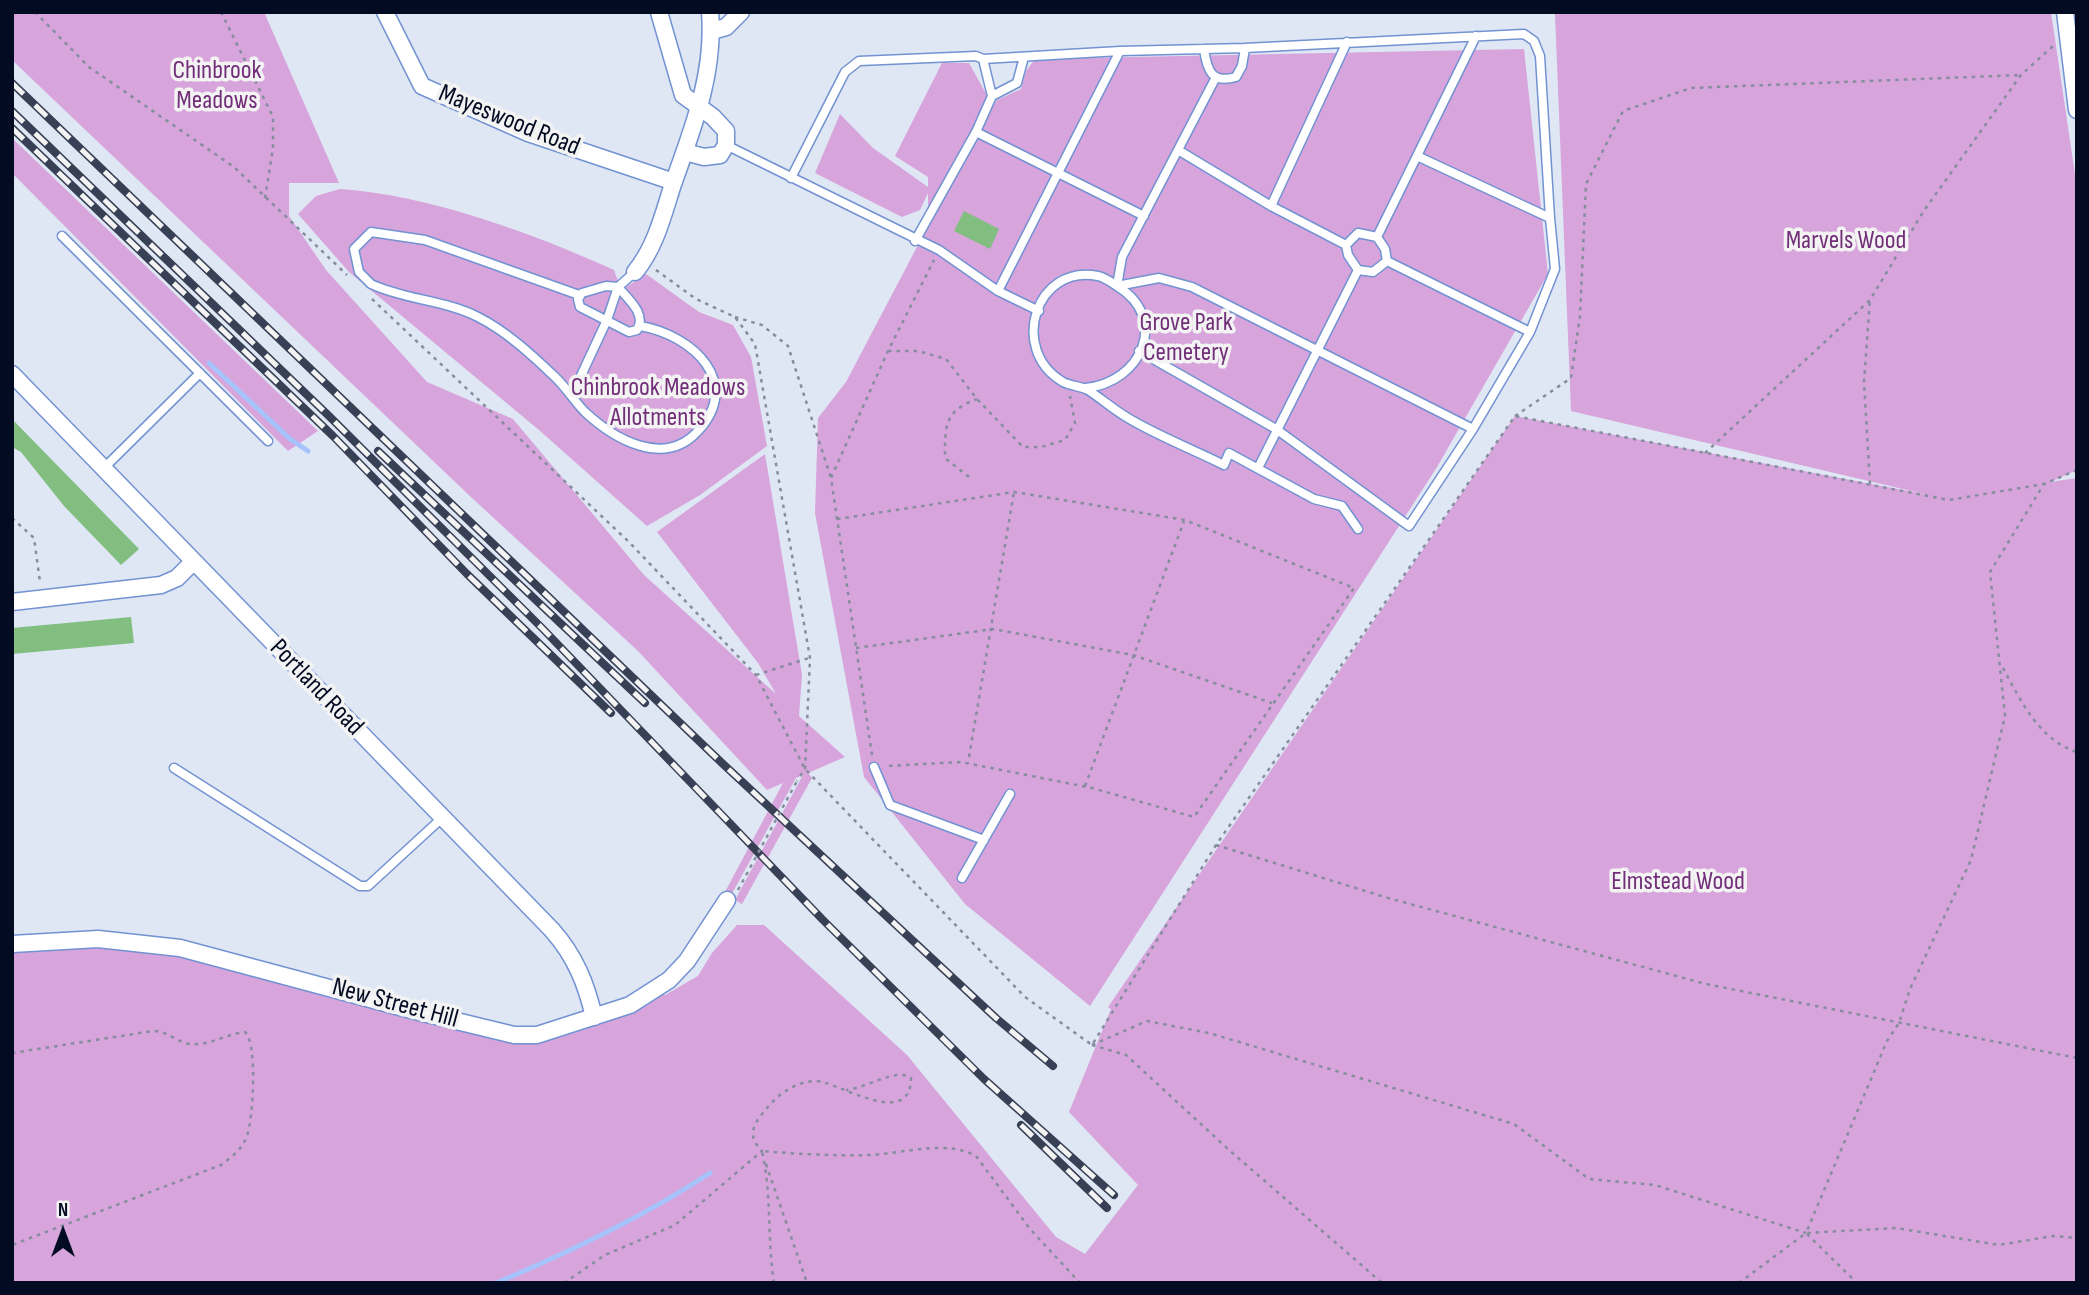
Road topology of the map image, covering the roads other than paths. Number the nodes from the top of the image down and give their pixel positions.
1 (385, 12) edge
2 (659, 12) edge
3 (710, 12) edge
4 (741, 12) edge
5 (2064, 12) edge
6 (712, 31) junction
7 (1476, 36) junction
8 (1347, 42) junction
9 (1245, 48) junction
10 (1204, 49) junction
11 (1120, 51) junction
12 (1024, 57) junction
13 (983, 59) junction
14 (1215, 79) junction
15 (992, 96) junction
16 (700, 109) junction
17 (2077, 110) edge
18 (976, 132) junction
19 (726, 145) junction
20 (1178, 150) junction
21 (685, 152) junction
22 (1417, 156) junction
23 (1058, 172) junction
24 (791, 178) junction
25 (674, 182) junction
26 (1271, 206) junction
27 (1144, 216) junction
28 (1550, 218) junction
29 (62, 236) dead end
30 (1377, 237) junction
31 (915, 241) junction
32 (1346, 245) junction
33 (1387, 261) junction
34 (639, 266) joint
35 (1358, 270) junction
36 (1116, 286) junction
37 (618, 287) junction
38 (998, 291) junction
39 (579, 295) junction
40 (1038, 311) junction
41 (607, 320) junction
42 (640, 326) junction
43 (1530, 332) junction
44 (1319, 350) junction
45 (1139, 351) junction
46 (200, 373) junction
47 (12, 374) edge
48 (1085, 388) junction
49 (572, 395) junction
50 (1276, 429) junction
51 (1473, 429) junction
52 (268, 441) dead end
53 (104, 468) junction
54 (1258, 468) junction
55 (1358, 529) dead end
56 (193, 562) junction
57 (12, 602) edge
58 (874, 767) road end
59 (174, 768) dead end
60 (1010, 794) dead end
61 (442, 818) junction
62 (984, 840) junction
63 (962, 878) dead end
64 (733, 895) road end
65 (12, 944) edge
66 (594, 1017) junction

1 - 25 street, Mayeswood Road
2 - 16 street
3 - 6 street
4 - 6 street
5 - 17 street
6 - 16 street
7 - 8 lane
7 - 22 lane
7 - 28 lane
8 - 9 lane
8 - 26 lane
9 - 10 lane
9 - 14 lane
10 - 11 lane
10 - 14 lane
11 - 12 lane
11 - 23 lane
12 - 13 lane
12 - 15 lane
13 - 15 lane
13 - 24 lane
14 - 20 lane
15 - 18 lane
16 - 19 street
16 - 21 street
18 - 23 lane
18 - 31 lane
19 - 21 street
19 - 24 lane
20 - 26 lane
20 - 27 lane
21 - 25 street
22 - 28 lane
22 - 30 lane
23 - 27 lane
23 - 38 lane
24 - 31 lane
25 - 34 street
26 - 32 lane
27 - 36 lane
28 - 43 lane
29 - 46 lane
30 - 32 lane
30 - 33 lane
31 - 38 lane
32 - 35 lane
33 - 35 lane
33 - 43 lane
34 - 37 lane
35 - 44 lane
36 - 40 lane
36 - 44 lane
36 - 45 lane
37 - 39 lane
37 - 41 lane
37 - 42 lane
38 - 40 lane
39 - 41 lane
39 - 49 lane
40 - 48 lane
41 - 42 lane
41 - 49 lane
42 - 49 lane
43 - 51 lane
44 - 50 lane
44 - 51 lane
45 - 48 lane
45 - 50 lane
46 - 52 lane
46 - 53 lane
47 - 53 street, Portland Road
48 - 54 lane
50 - 51 lane
50 - 54 lane
53 - 56 street, Portland Road
54 - 55 lane
56 - 57 street
56 - 61 street, Portland Road
58 - 62 lane
59 - 61 lane
60 - 62 lane
61 - 66 street, Portland Road
62 - 63 lane
64 - 66 street, New Street Hill
65 - 66 street, New Street Hill

